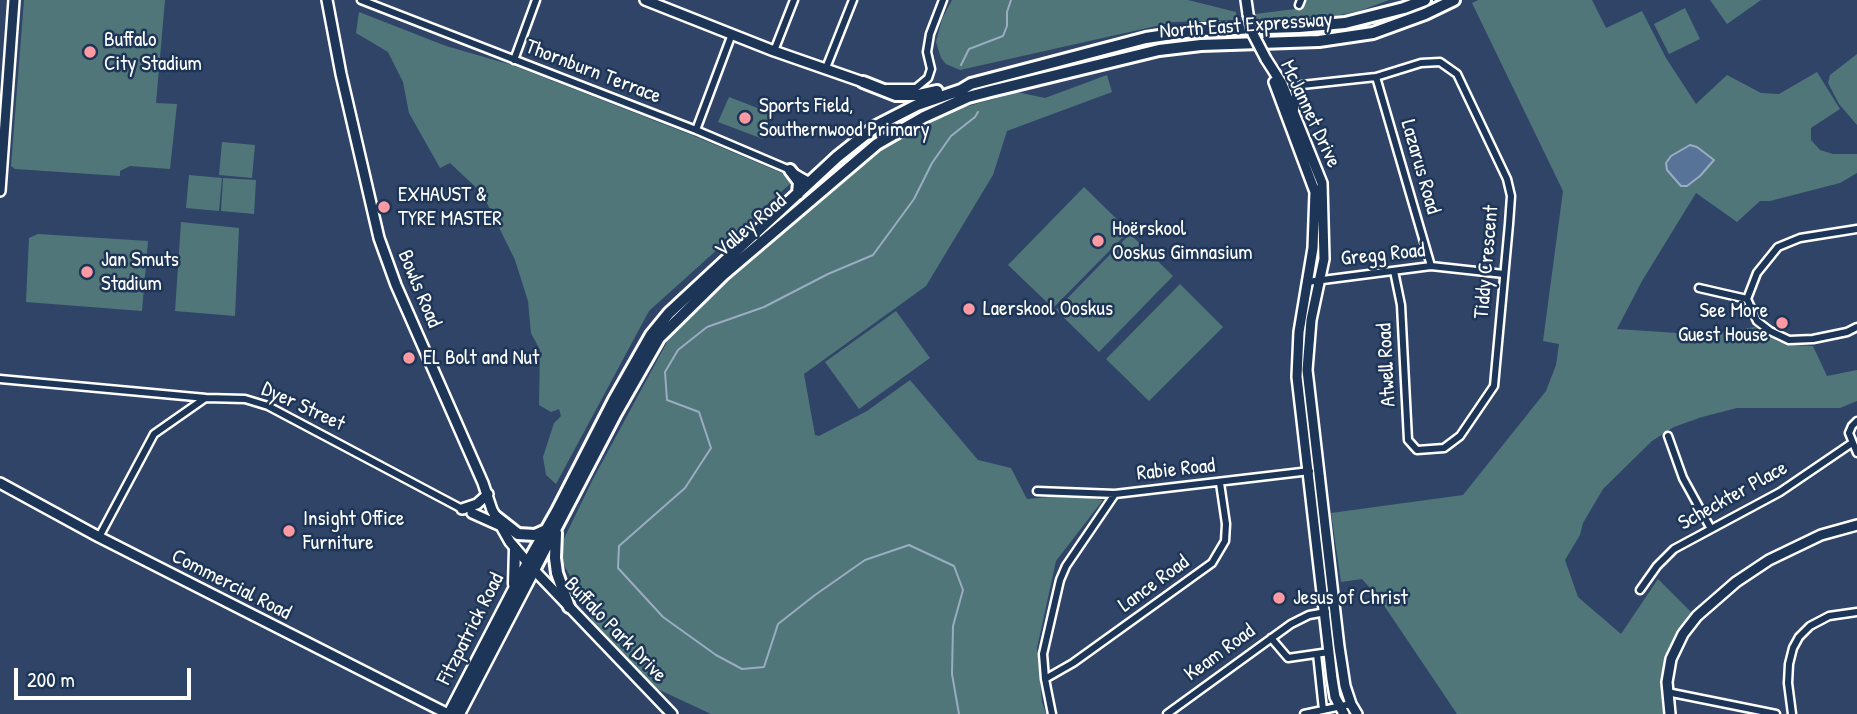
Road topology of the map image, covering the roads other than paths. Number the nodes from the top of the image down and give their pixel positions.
1 (14, 0) edge
2 (327, 0) edge
3 (361, 0) edge
4 (536, 0) edge
5 (645, 0) edge
6 (794, 0) edge
7 (853, 0) edge
8 (943, 0) edge
9 (1246, 0) edge
10 (1409, 0) edge
11 (1425, 0) edge
12 (1454, 0) edge
13 (1389, 12) junction
14 (732, 34) junction
15 (774, 51) junction
16 (1086, 55) joint
17 (1266, 59) junction
18 (514, 60) junction
19 (1119, 60) joint
20 (826, 68) junction
21 (1376, 77) junction
22 (863, 82) junction
23 (971, 84) junction
24 (1291, 114) junction
25 (696, 130) junction
26 (865, 154) junction
27 (790, 170) junction
28 (811, 182) junction
29 (0, 191) edge
30 (798, 194) junction
31 (1320, 206) junction
32 (1857, 229) edge
33 (1431, 266) junction
34 (1394, 271) junction
35 (1504, 274) junction
36 (1320, 280) junction
37 (1307, 282) junction
38 (1699, 288) dead end
39 (1747, 299) junction
40 (1857, 327) edge
41 (0, 379) edge
42 (206, 398) junction
43 (1857, 421) edge
44 (1668, 436) dead end
45 (1852, 443) junction
46 (1420, 451) joint
47 (1857, 453) edge
48 (1319, 470) junction
49 (1308, 472) junction
50 (1220, 482) junction
51 (0, 483) edge
52 (1037, 491) dead end
53 (488, 494) junction
54 (1115, 494) junction
55 (462, 509) junction
56 (472, 513) junction
57 (496, 517) junction
58 (1857, 525) edge
59 (551, 528) junction
60 (1711, 529) junction
61 (99, 537) junction
62 (515, 549) junction
63 (531, 566) junction
64 (514, 588) junction
65 (1640, 590) dead end
66 (569, 607) junction
67 (1335, 611) junction
68 (1324, 612) junction
69 (1857, 612) edge
70 (1271, 638) junction
71 (1329, 652) junction
72 (1317, 654) junction
73 (1045, 679) junction
74 (1667, 692) junction
75 (1350, 704) junction
76 (1324, 710) junction
77 (1342, 710) edge
78 (448, 714) edge
79 (459, 714) edge
80 (672, 714) edge
81 (1052, 714) edge
82 (1167, 714) edge
83 (1304, 714) edge
84 (1357, 714) edge
85 (1670, 714) edge
86 (1776, 714) edge
87 (1792, 714) edge

1 - 29 street
2 - 53 street, Bowls Road
3 - 18 street, Thornburn Terrace
4 - 18 street
5 - 14 street
6 - 15 street
7 - 20 street
8 - 22 street
9 - 17 street, bridge
10 - 13 highway
11 - 13 highway, North East Expressway
12 - 19 highway, North East Expressway
13 - 16 highway, North East Expressway
14 - 15 street
14 - 25 street
15 - 20 street
16 - 23 highway, Valley Road
17 - 24 street, McJannet Drive
17 - 24 street, McJannet Drive
18 - 25 street, Thornburn Terrace
19 - 26 highway, Valley Road
20 - 22 street
21 - 24 street, Tiddy Crescent
21 - 33 street, Lazarus Road
21 - 35 street, Tiddy Crescent
22 - 23 highway
23 - 28 highway, Valley Road
24 - 31 street, McJannet Drive
25 - 27 street, Thornburn Terrace
26 - 28 highway
26 - 59 highway, Valley Road
27 - 28 street, Thornburn Terrace
27 - 30 highway
28 - 30 highway, Valley Road
30 - 59 highway, Valley Road
31 - 36 street, McJannet Drive
31 - 37 street, McJannet Drive
32 - 39 street
33 - 34 street, Gregg Road
33 - 35 street, Gregg Road
34 - 36 street, Gregg Road
34 - 46 street, Atwell Road
35 - 46 street, Tiddy Crescent
36 - 37 street, Gregg Road
36 - 48 street, McJannet Drive
37 - 49 street, McJannet Drive
38 - 39 street
39 - 40 street
41 - 42 street, Dyer Street
42 - 55 street, Dyer Street
42 - 61 street
43 - 45 street
44 - 60 street
45 - 47 street
45 - 60 street, Scheckter Place
48 - 49 street, Rabie Road
48 - 67 street, McJannet Drive
49 - 50 street, Rabie Road
49 - 68 street, McJannet Drive
50 - 54 street, Rabie Road
50 - 73 street, Lance Road
51 - 61 street, Commercial Road
52 - 54 street, Rabie Road
53 - 55 street
53 - 57 street, Bowls Road
54 - 73 street
55 - 56 street, Dyer Street
56 - 57 street
56 - 57 street
57 - 59 highway
57 - 62 street, Bowls Road
58 - 74 street
59 - 63 highway, Valley Road
59 - 66 highway
60 - 65 street, Scheckter Place
61 - 78 street, Commercial Road
62 - 63 street, Bowls Road
62 - 64 main road
63 - 64 main road, Fitzpatrick Road
63 - 66 street, Buffalo Park Drive
63 - 79 main road, Fitzpatrick Road
64 - 78 main road, Fitzpatrick Road
66 - 80 street, Buffalo Park Drive
67 - 68 street, Keam Road
67 - 75 street, McJannet Drive
68 - 70 street, Keam Road
68 - 71 street, McJannet Drive
69 - 87 street
70 - 72 street
70 - 82 street, Keam Road
71 - 72 street
71 - 77 street, McJannet Drive
72 - 76 street
73 - 81 street
74 - 85 street
74 - 86 street
75 - 77 street
75 - 84 street, McJannet Drive
76 - 77 street
76 - 83 street

